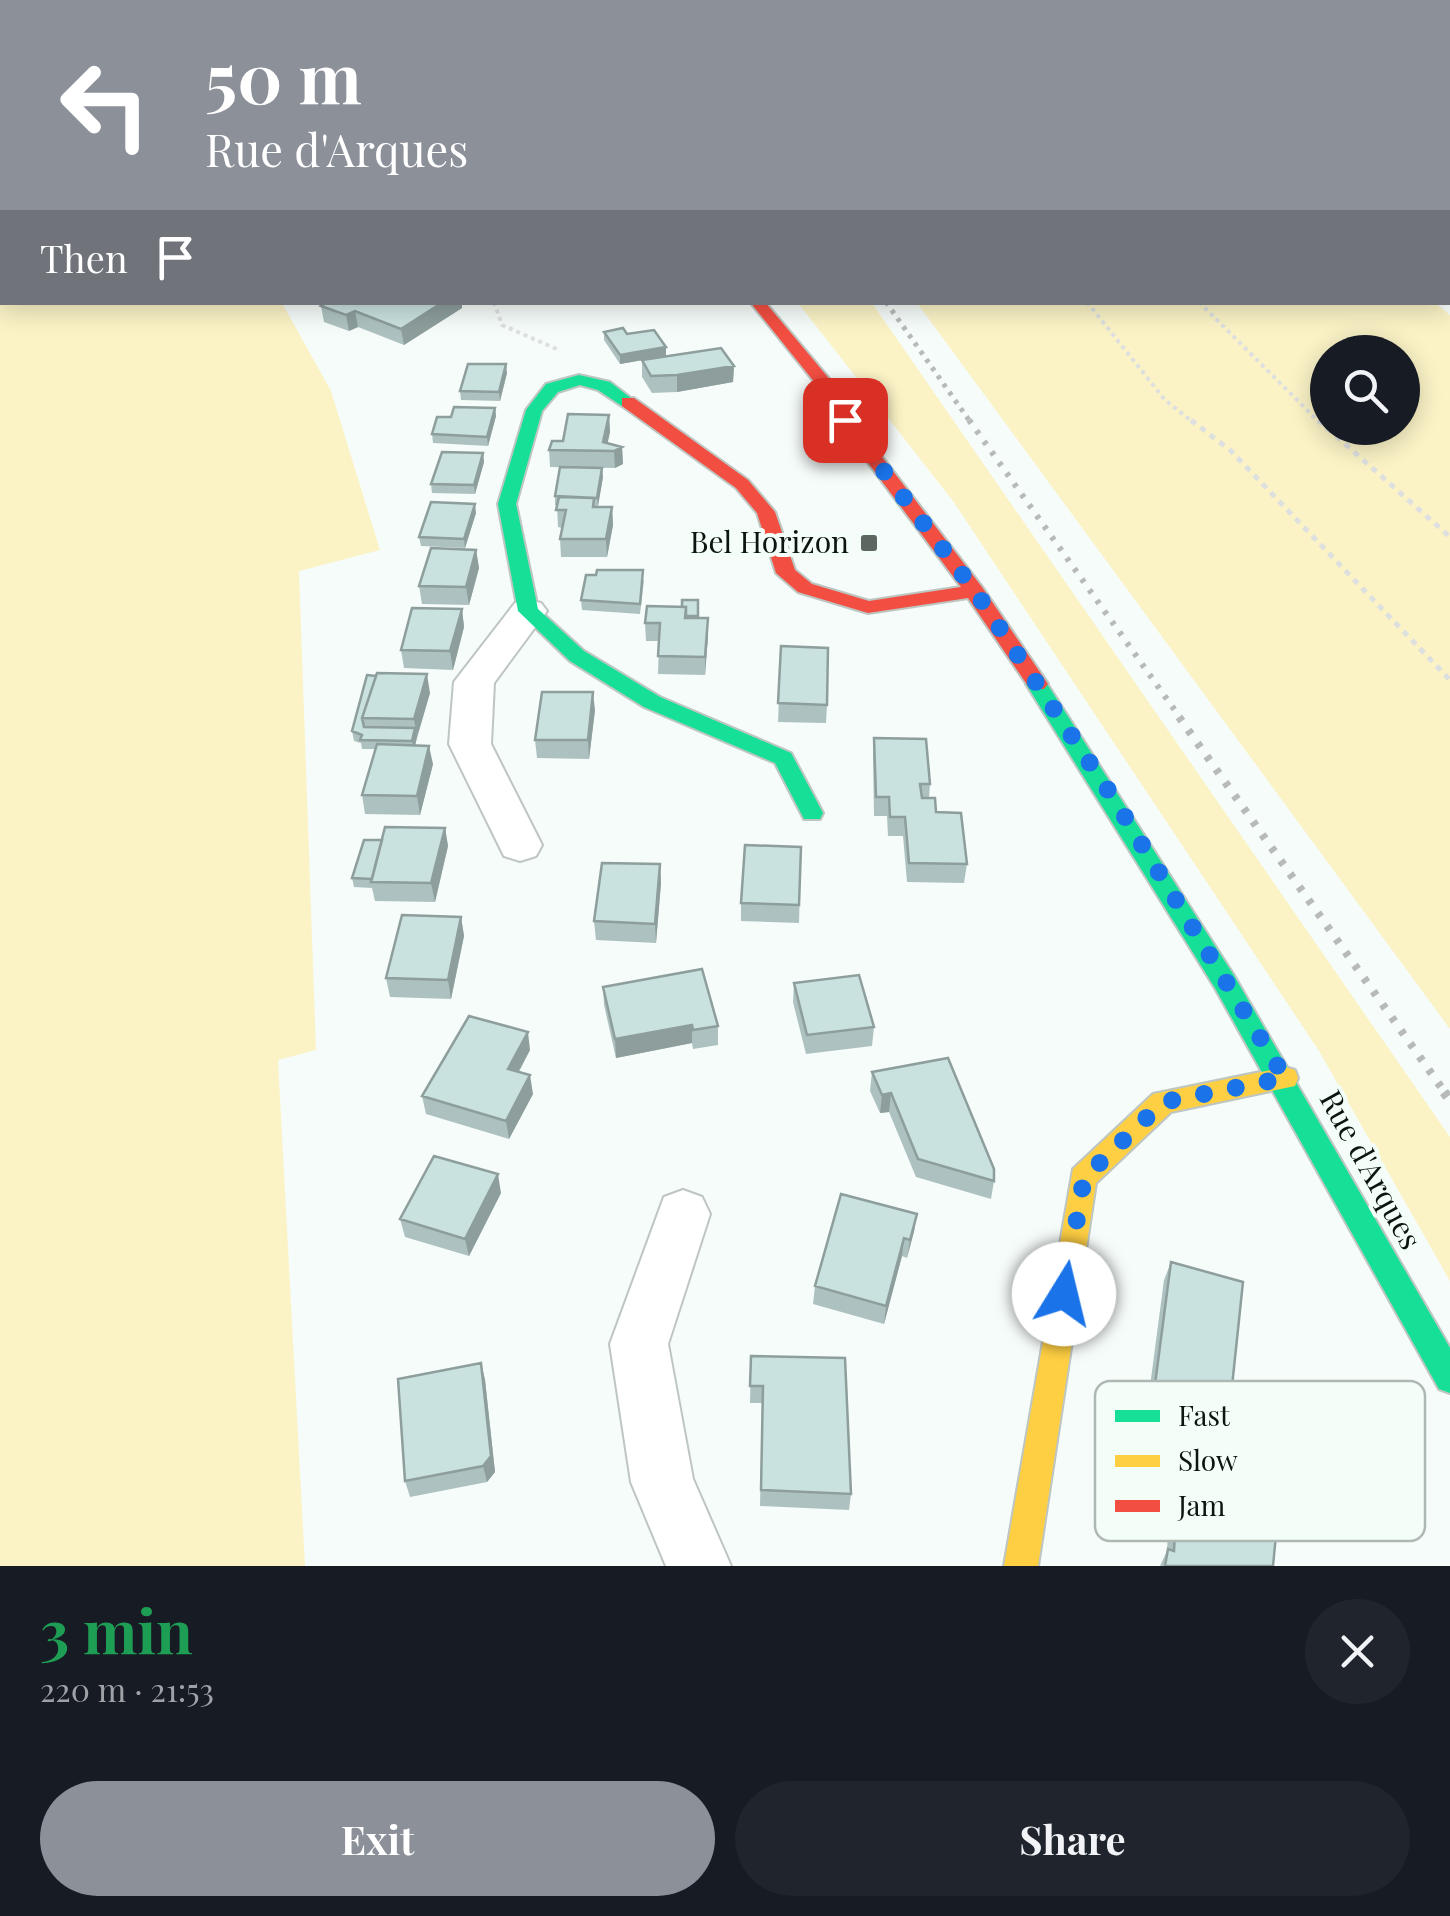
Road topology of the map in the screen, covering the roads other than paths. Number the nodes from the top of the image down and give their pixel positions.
1 (759, 305) edge
2 (975, 591) junction
3 (528, 611) junction
4 (812, 812) dead end
5 (520, 846) dead end
6 (1285, 1078) junction
7 (683, 1214) dead end
8 (1450, 1378) edge
9 (699, 1566) edge
10 (1020, 1566) edge

1 - 2 street, Rue d'Arques
2 - 3 street
2 - 6 street, Rue d'Arques
3 - 4 street
3 - 5 street
6 - 8 street, Rue d'Arques
6 - 10 street
7 - 9 street

